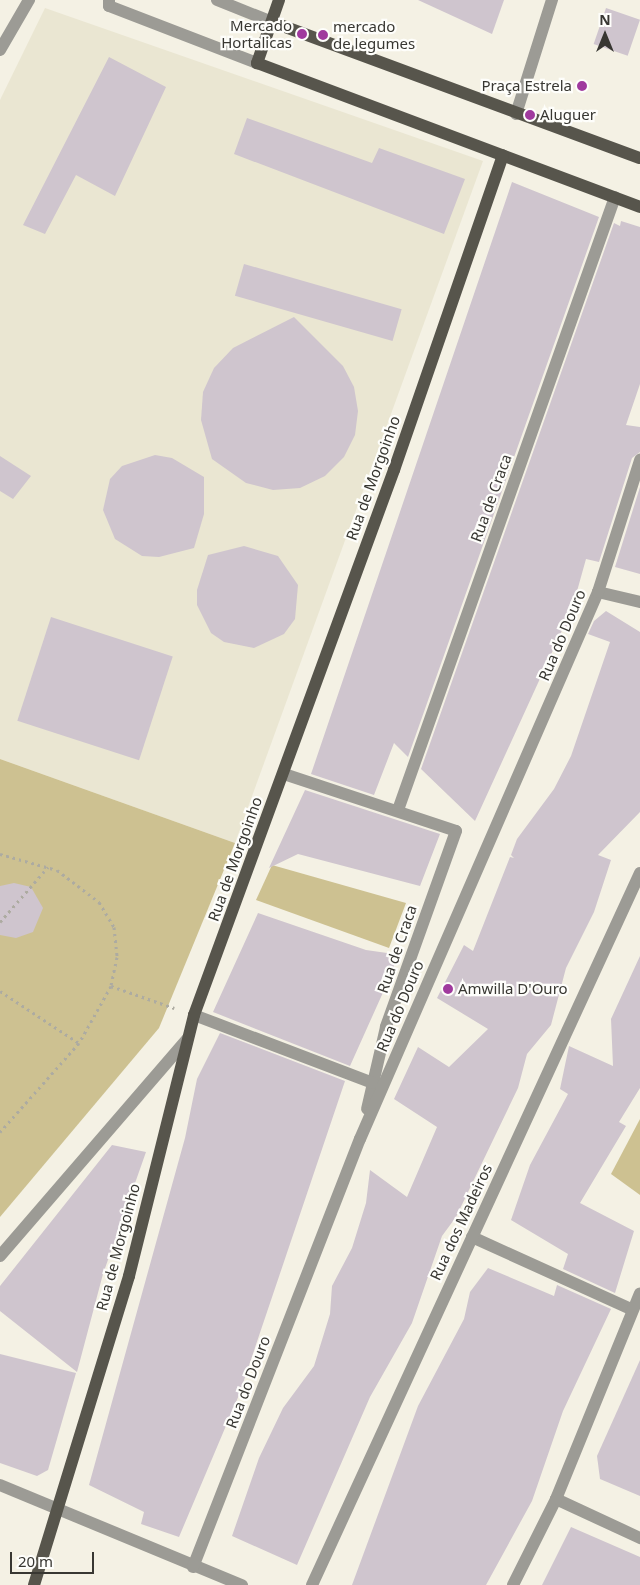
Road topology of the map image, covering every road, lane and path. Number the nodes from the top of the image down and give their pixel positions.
1 (30, 0) edge
2 (109, 0) edge
3 (217, 0) edge
4 (279, 0) edge
5 (552, 0) edge
6 (272, 22) junction
7 (0, 50) edge
8 (257, 64) junction
9 (516, 114) junction
10 (503, 155) junction
11 (640, 158) edge
12 (615, 197) junction
13 (640, 207) edge
14 (640, 460) edge
15 (598, 592) junction
16 (640, 602) edge
17 (284, 774) junction
18 (398, 810) junction
19 (0, 854) edge
20 (48, 867) junction
21 (640, 873) edge
22 (0, 922) edge
23 (111, 986) junction
24 (0, 991) edge
25 (194, 1015) junction
26 (187, 1038) junction
27 (79, 1043) junction
28 (373, 1083) junction
29 (0, 1132) edge
30 (360, 1139) junction
31 (472, 1237) junction
32 (0, 1256) edge
33 (640, 1293) edge
34 (631, 1310) junction
35 (0, 1485) edge
36 (556, 1499) junction
37 (59, 1508) junction
38 (640, 1538) edge
39 (193, 1567) junction
40 (34, 1585) edge
41 (242, 1585) edge
42 (312, 1585) edge
43 (513, 1585) edge

1 - 7 street
2 - 8 street
3 - 6 street
4 - 6 main road
5 - 9 street
6 - 8 main road
6 - 9 main road
8 - 10 main road
9 - 11 main road
10 - 12 main road
10 - 17 main road, Rua de Morgoinho
12 - 13 main road
12 - 18 street, Rua de Craca
14 - 15 street, Rua do Douro
15 - 16 street
15 - 30 street, Rua do Douro
17 - 18 street, Rua de Craca
17 - 25 main road, Rua de Morgoinho
18 - 28 street, Rua de Craca
19 - 20 path
20 - 22 path
20 - 23 path
21 - 31 street, Rua dos Madeiros
23 - 25 path
23 - 27 path
24 - 27 path
25 - 26 main road, Rua de Morgoinho
25 - 28 street
26 - 32 street
26 - 37 main road, Rua de Morgoinho
27 - 29 path
28 - 30 street, Rua de Craca
30 - 39 street, Rua do Douro
31 - 34 street
31 - 42 street, Rua dos Madeiros
33 - 34 street
34 - 36 street
35 - 37 street
36 - 38 street
36 - 43 street
37 - 39 street
37 - 40 main road, Rua de Morgoinho
39 - 41 street

